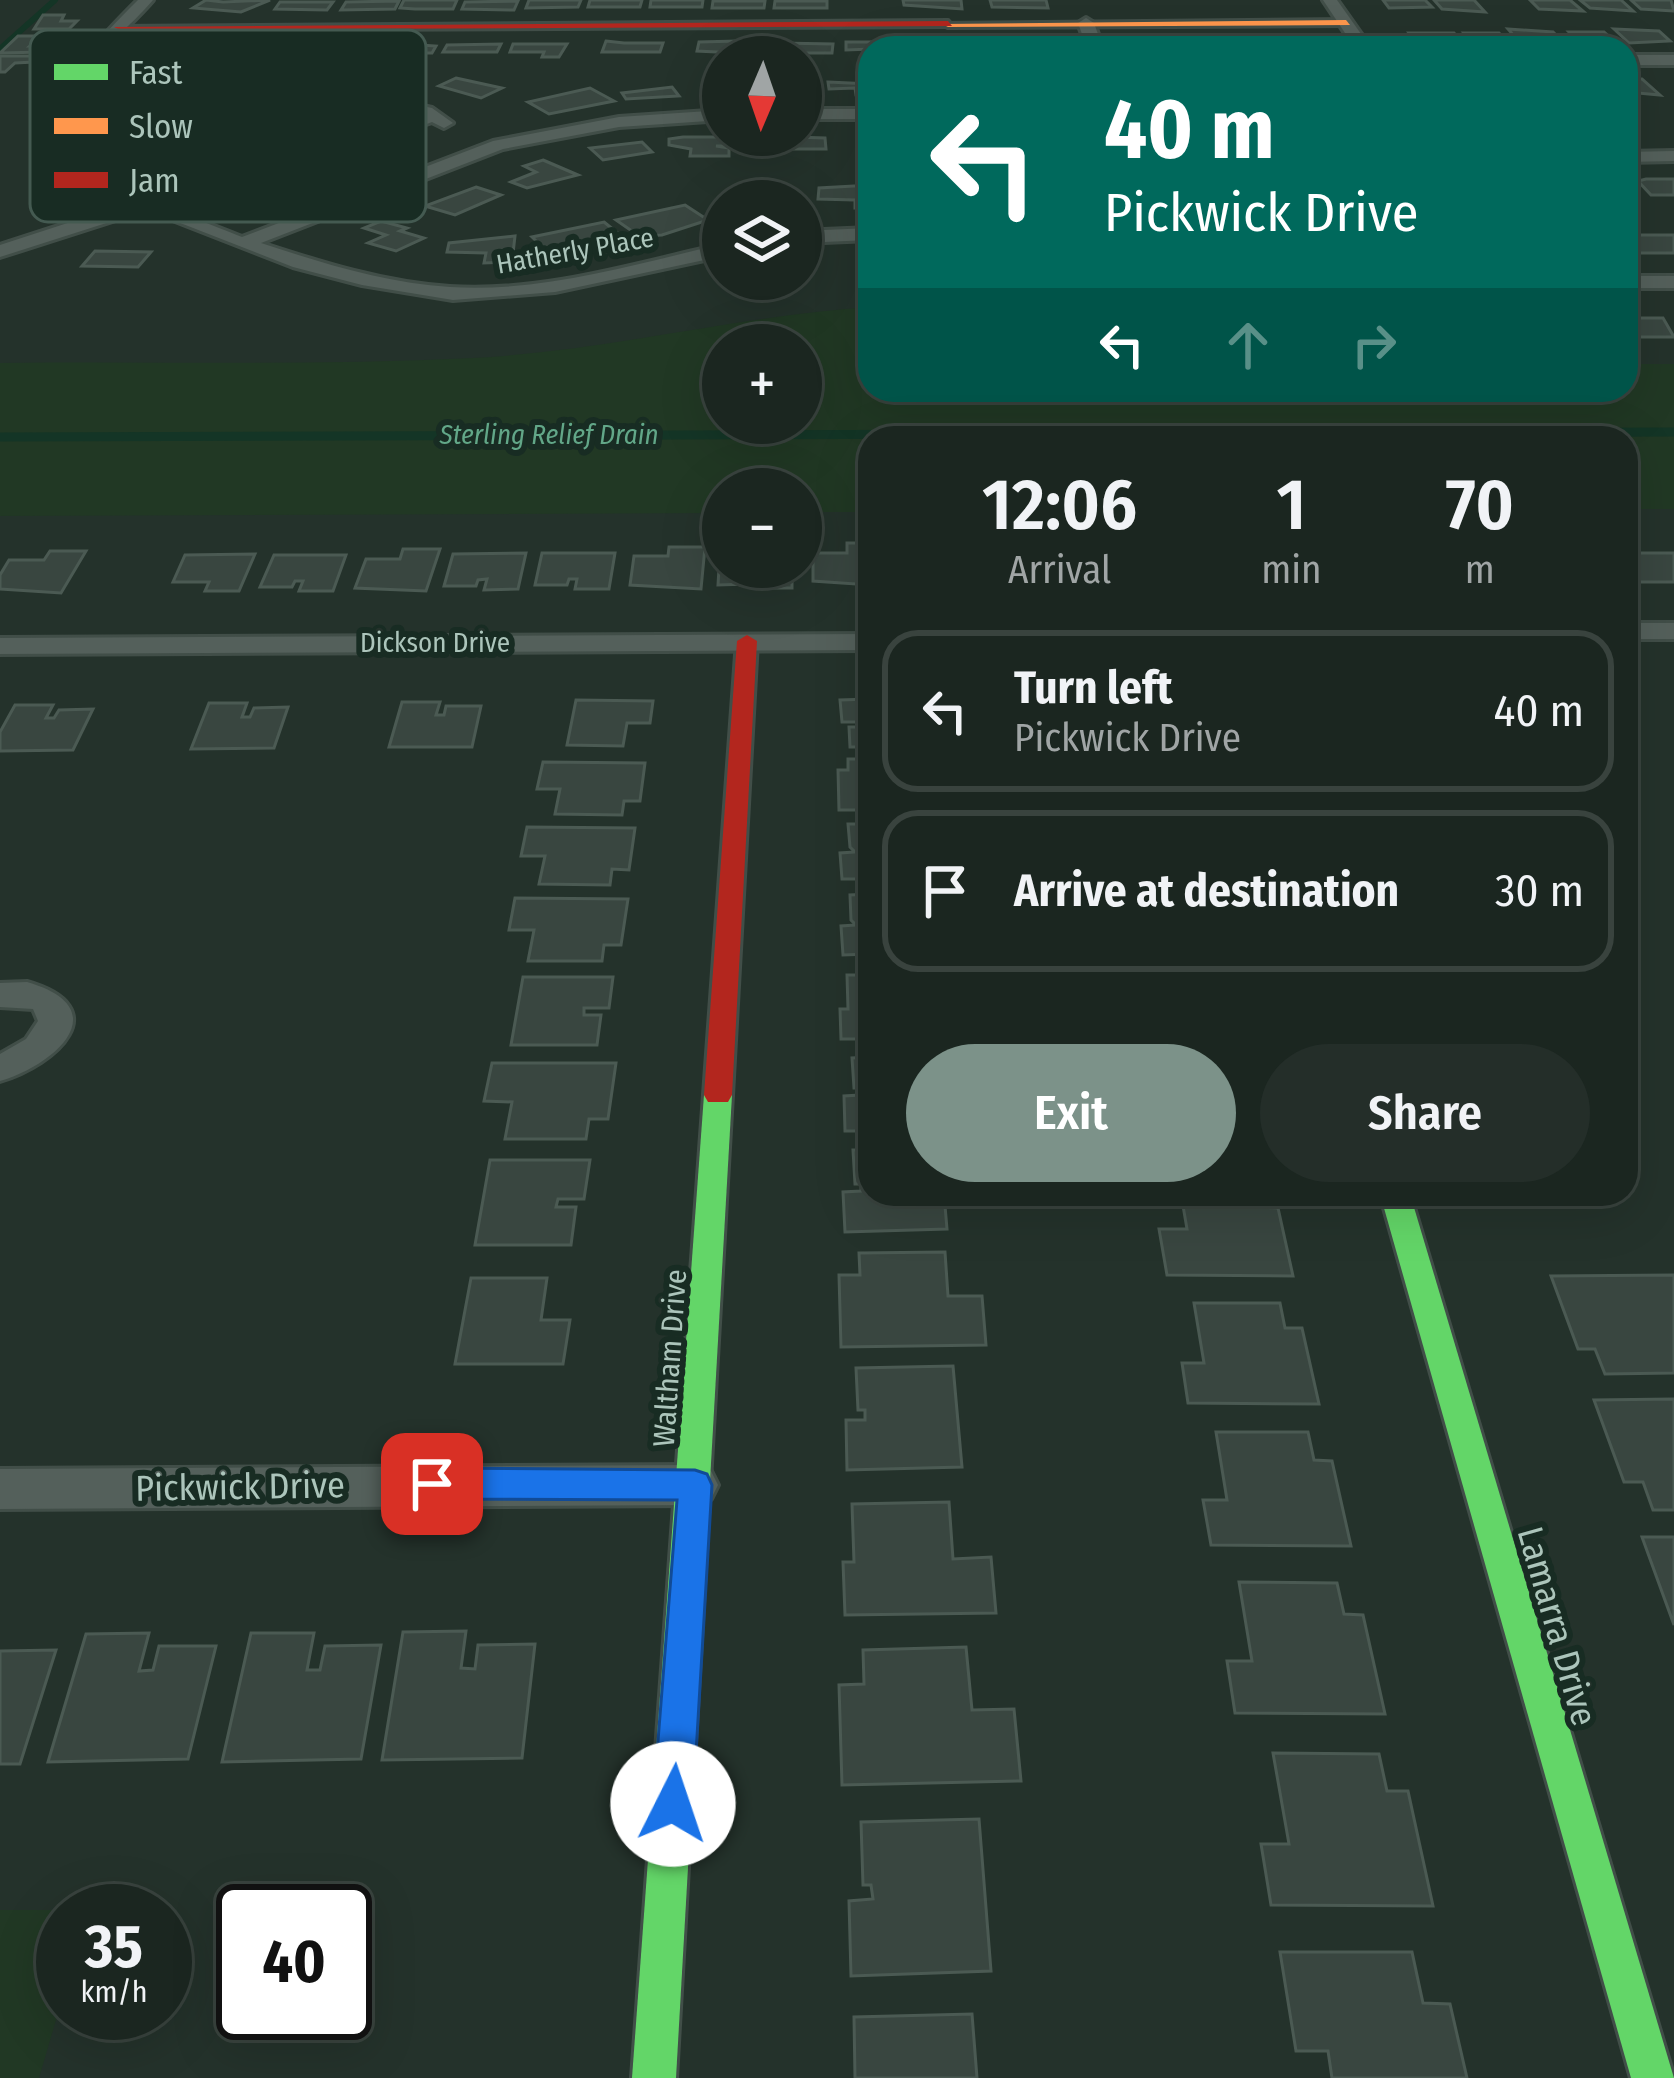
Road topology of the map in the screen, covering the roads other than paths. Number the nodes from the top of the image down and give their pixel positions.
1 (146, 0) edge
2 (1338, 12) edge
3 (120, 27) junction
4 (117, 30) edge
5 (1090, 36) edge
6 (1638, 60) edge
7 (1674, 60) edge
8 (822, 114) edge
9 (858, 114) edge
10 (702, 116) edge
11 (444, 124) dead end
12 (499, 145) junction
13 (1674, 156) edge
14 (1638, 157) edge
15 (426, 173) edge
16 (89, 222) edge
17 (193, 222) edge
18 (298, 222) edge
19 (858, 235) edge
20 (822, 236) edge
21 (246, 242) junction
22 (0, 250) edge
23 (702, 254) edge
24 (1638, 282) edge
25 (1674, 282) edge
26 (1674, 631) edge
27 (1638, 632) edge
28 (747, 641) junction
29 (858, 641) edge
30 (0, 646) edge
31 (0, 995) edge
32 (0, 1068) edge
33 (1399, 1206) edge
34 (695, 1485) junction
35 (0, 1489) edge
36 (654, 2078) edge
37 (1653, 2078) edge

1 - 3 street, Hatherly Place
2 - 5 street
3 - 4 street, Hatherly Place
3 - 5 street
6 - 7 street
8 - 9 street
10 - 12 street
11 - 12 street
12 - 15 street
13 - 14 street
16 - 22 street
17 - 21 street, Hatherly Place
18 - 21 street
19 - 20 street
21 - 23 street, Hatherly Place
24 - 25 street
26 - 27 street
28 - 29 street, Dickson Drive
28 - 30 street, Dickson Drive
28 - 34 street, Waltham Drive
31 - 32 street
33 - 37 street, Lamarra Drive
34 - 35 street, Pickwick Drive
34 - 36 street, Waltham Drive

